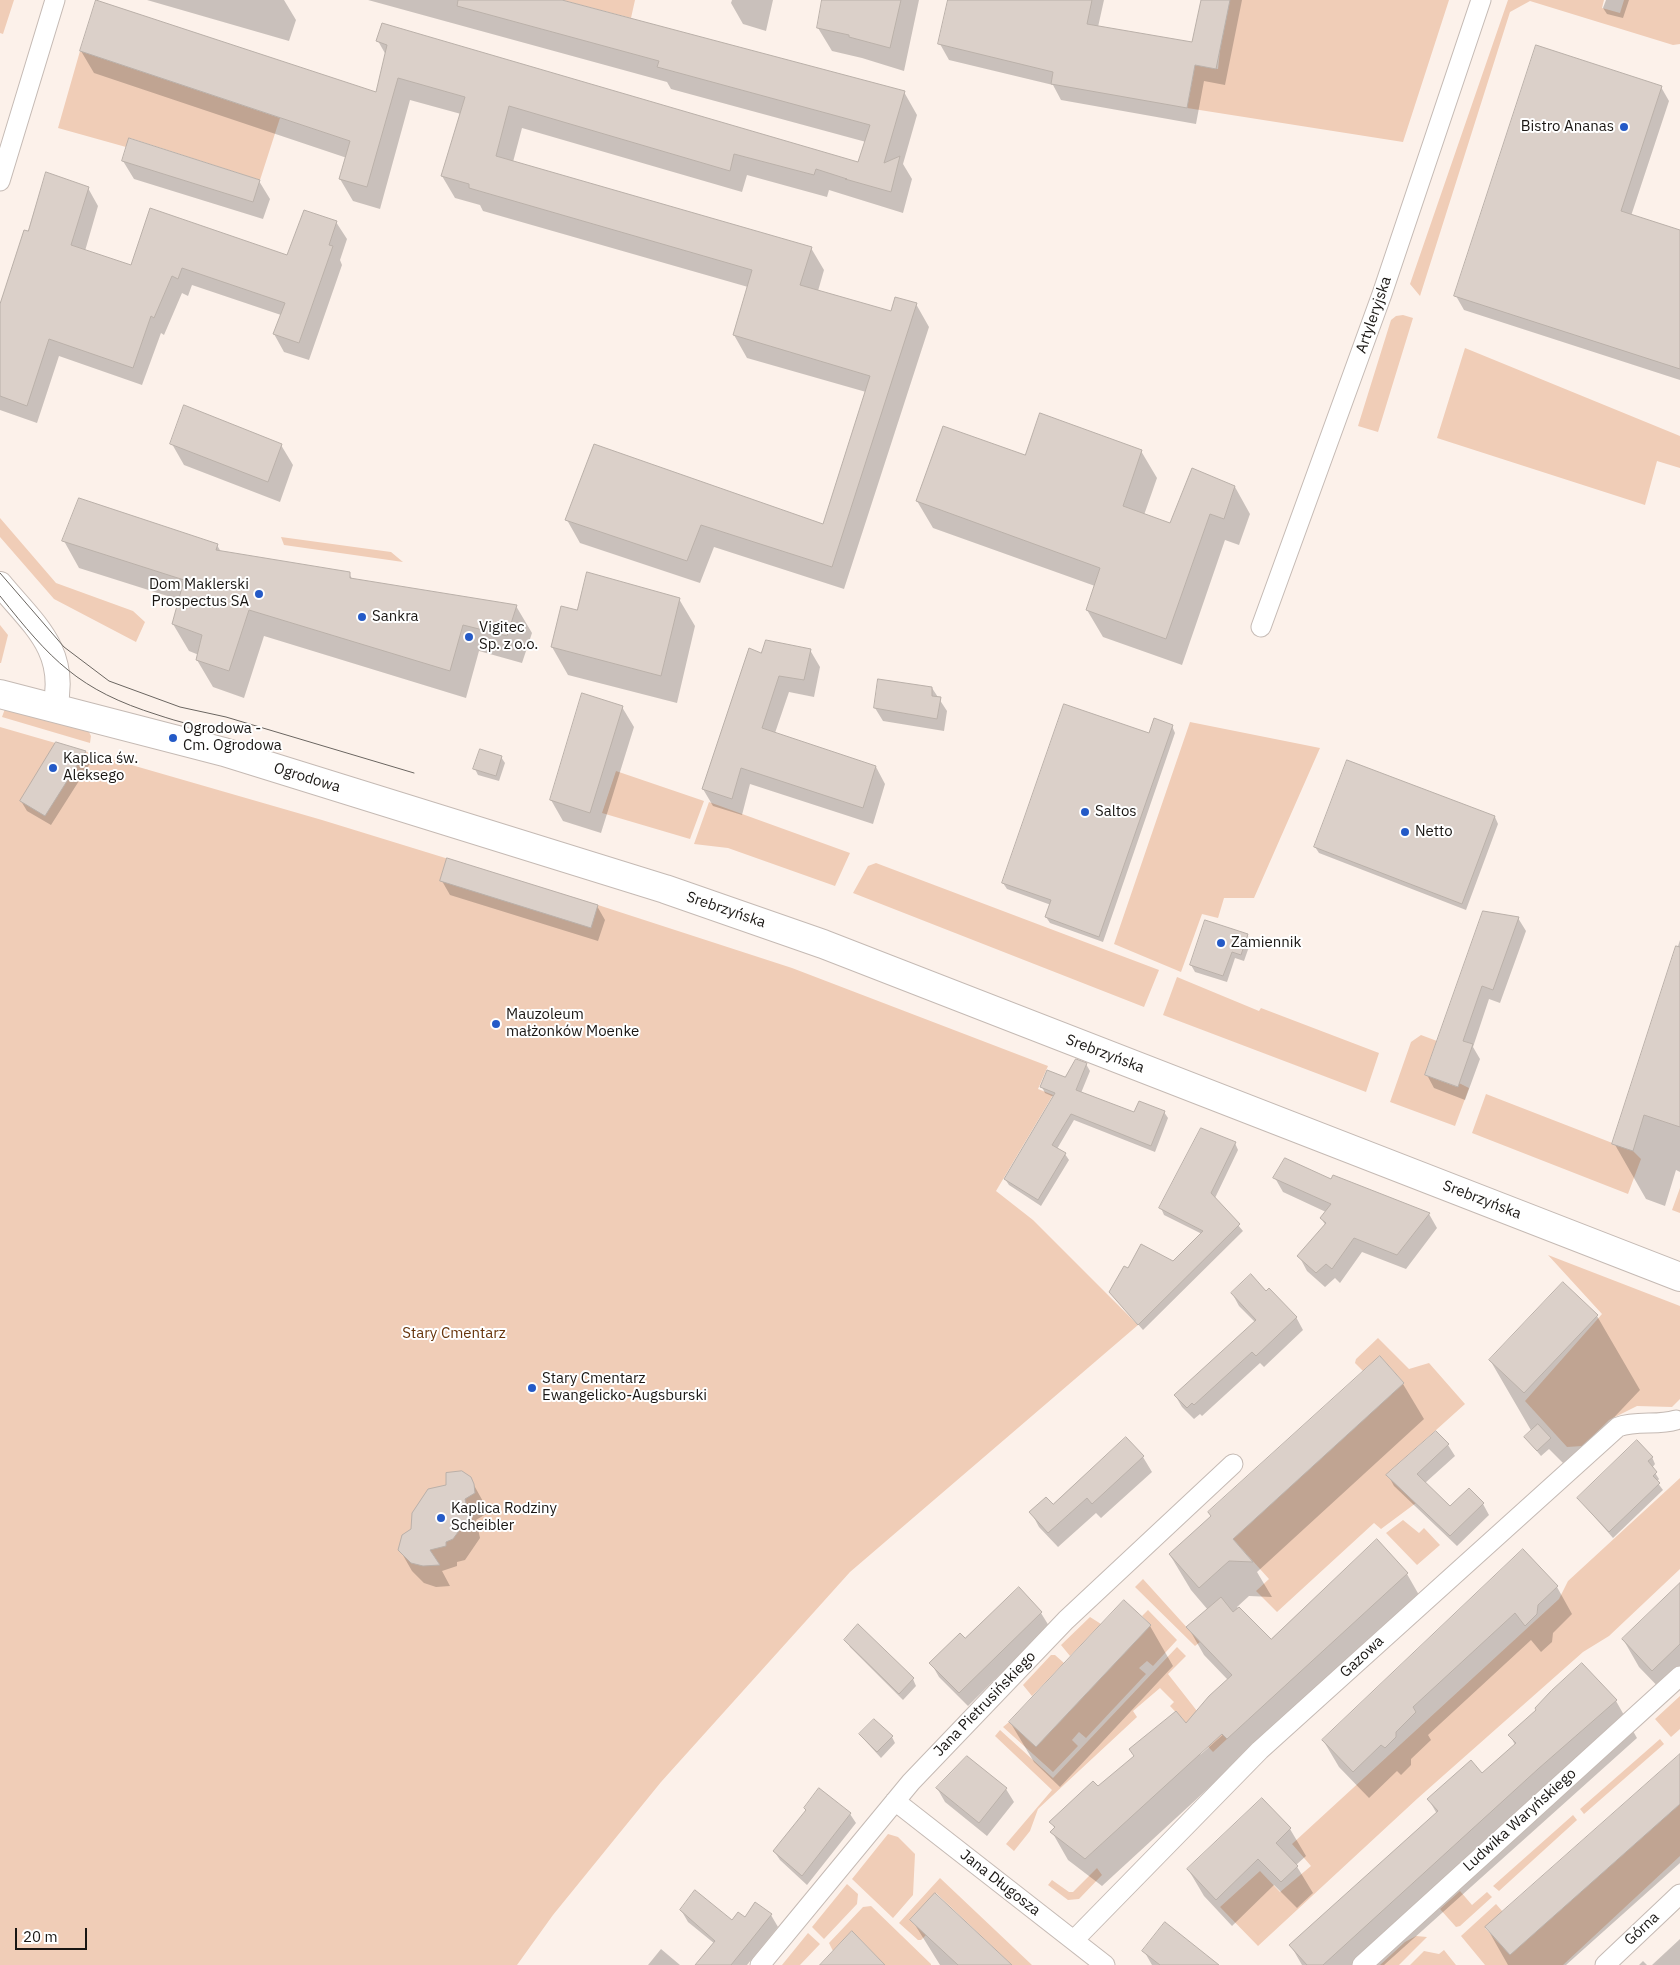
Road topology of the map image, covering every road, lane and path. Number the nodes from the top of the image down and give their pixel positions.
1 (55, 0) edge
2 (1481, 0) edge
3 (0, 181) edge
4 (0, 584) edge
5 (1261, 627) dead end
6 (0, 694) edge
7 (54, 706) junction
8 (524, 844) joint
9 (1680, 1277) edge
10 (1676, 1420) dead end
11 (1233, 1464) dead end
12 (1680, 1676) edge
13 (895, 1801) junction
14 (1680, 1894) edge
15 (1074, 1940) junction
16 (760, 1965) edge
17 (1105, 1965) edge
18 (1362, 1965) edge
19 (1604, 1965) edge

1 - 3 street
2 - 5 street, Artyleryjska
4 - 7 street
6 - 7 main road, Ogrodowa
7 - 8 main road, Ogrodowa
8 - 9 main road, Srebrzyńska
10 - 15 street, Gazowa
11 - 13 street, Jana Pietrusińskiego
12 - 18 street, Ludwika Waryńskiego
13 - 15 street, Jana Długosza
13 - 16 street, Jana Pietrusińskiego
14 - 19 street, Górna
15 - 17 street, Jana Długosza

